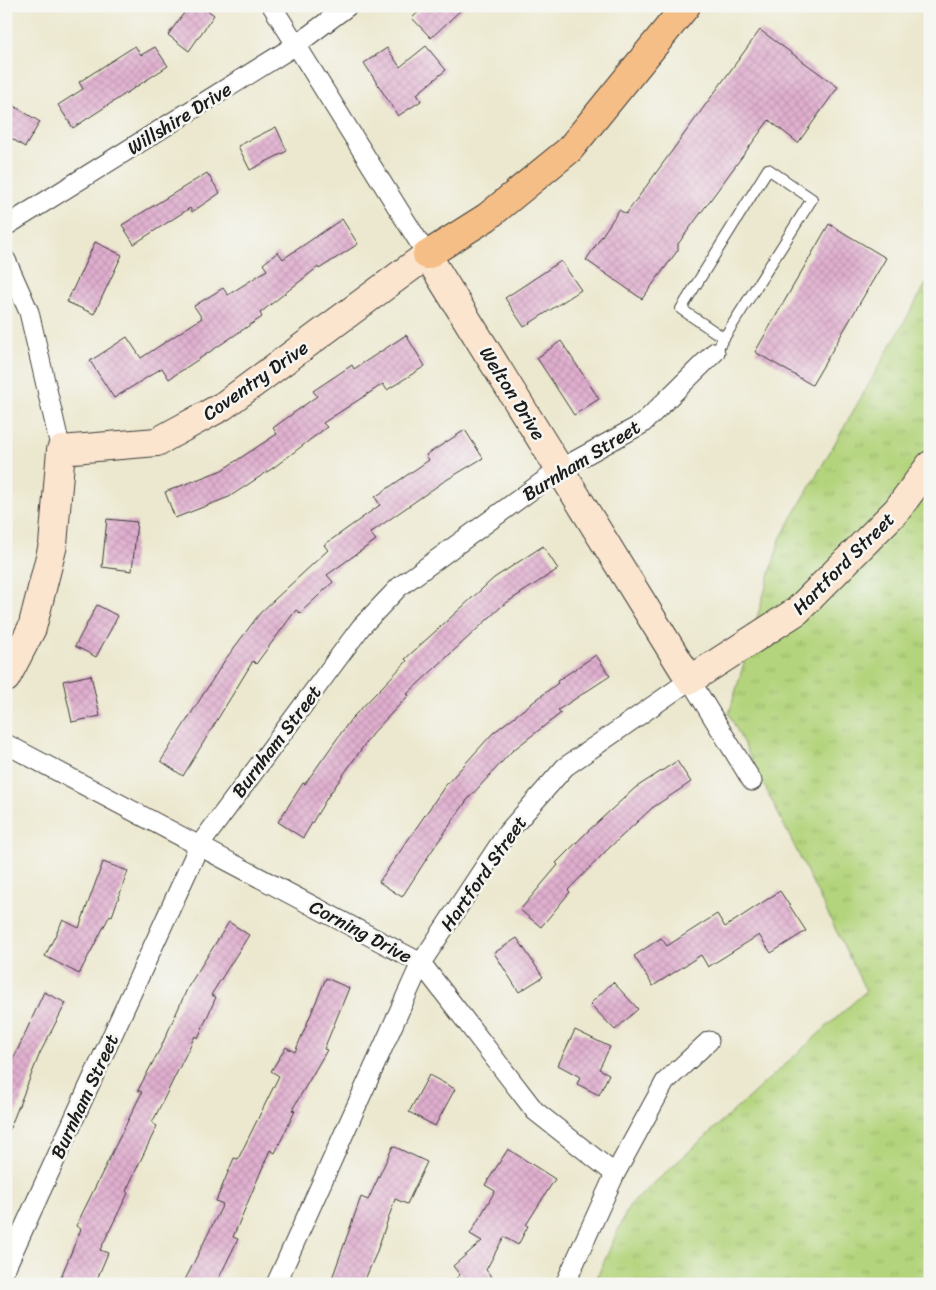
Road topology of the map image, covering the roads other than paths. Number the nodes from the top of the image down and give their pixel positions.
1 (272, 6) edge
2 (348, 6) edge
3 (686, 6) edge
4 (296, 45) junction
5 (6, 226) edge
6 (427, 255) junction
7 (6, 260) edge
8 (719, 345) junction
9 (61, 450) junction
10 (930, 465) edge
11 (560, 469) junction
12 (6, 678) edge
13 (690, 680) junction
14 (6, 744) edge
15 (752, 781) dead end
16 (199, 846) junction
17 (421, 963) junction
18 (709, 1041) dead end
19 (615, 1174) junction
20 (6, 1267) edge
21 (276, 1284) edge
22 (565, 1284) edge

1 - 4 street, Welton Drive
2 - 4 street, Willshire Drive
3 - 6 highway
4 - 5 street, Willshire Drive
4 - 6 street, Welton Drive
6 - 9 street, Coventry Drive
6 - 11 street, Welton Drive
7 - 9 street
8 - 8 lane
8 - 11 street, Burnham Street
9 - 12 street
10 - 13 street, Hartford Street
11 - 13 street, Welton Drive
11 - 16 street, Burnham Street
13 - 15 street, Welton Drive
13 - 17 street, Hartford Street
14 - 16 street, Corning Drive
16 - 17 street, Corning Drive
16 - 20 street, Burnham Street
17 - 19 street, Corning Drive
17 - 21 street, Hartford Street
18 - 19 street
19 - 22 street

